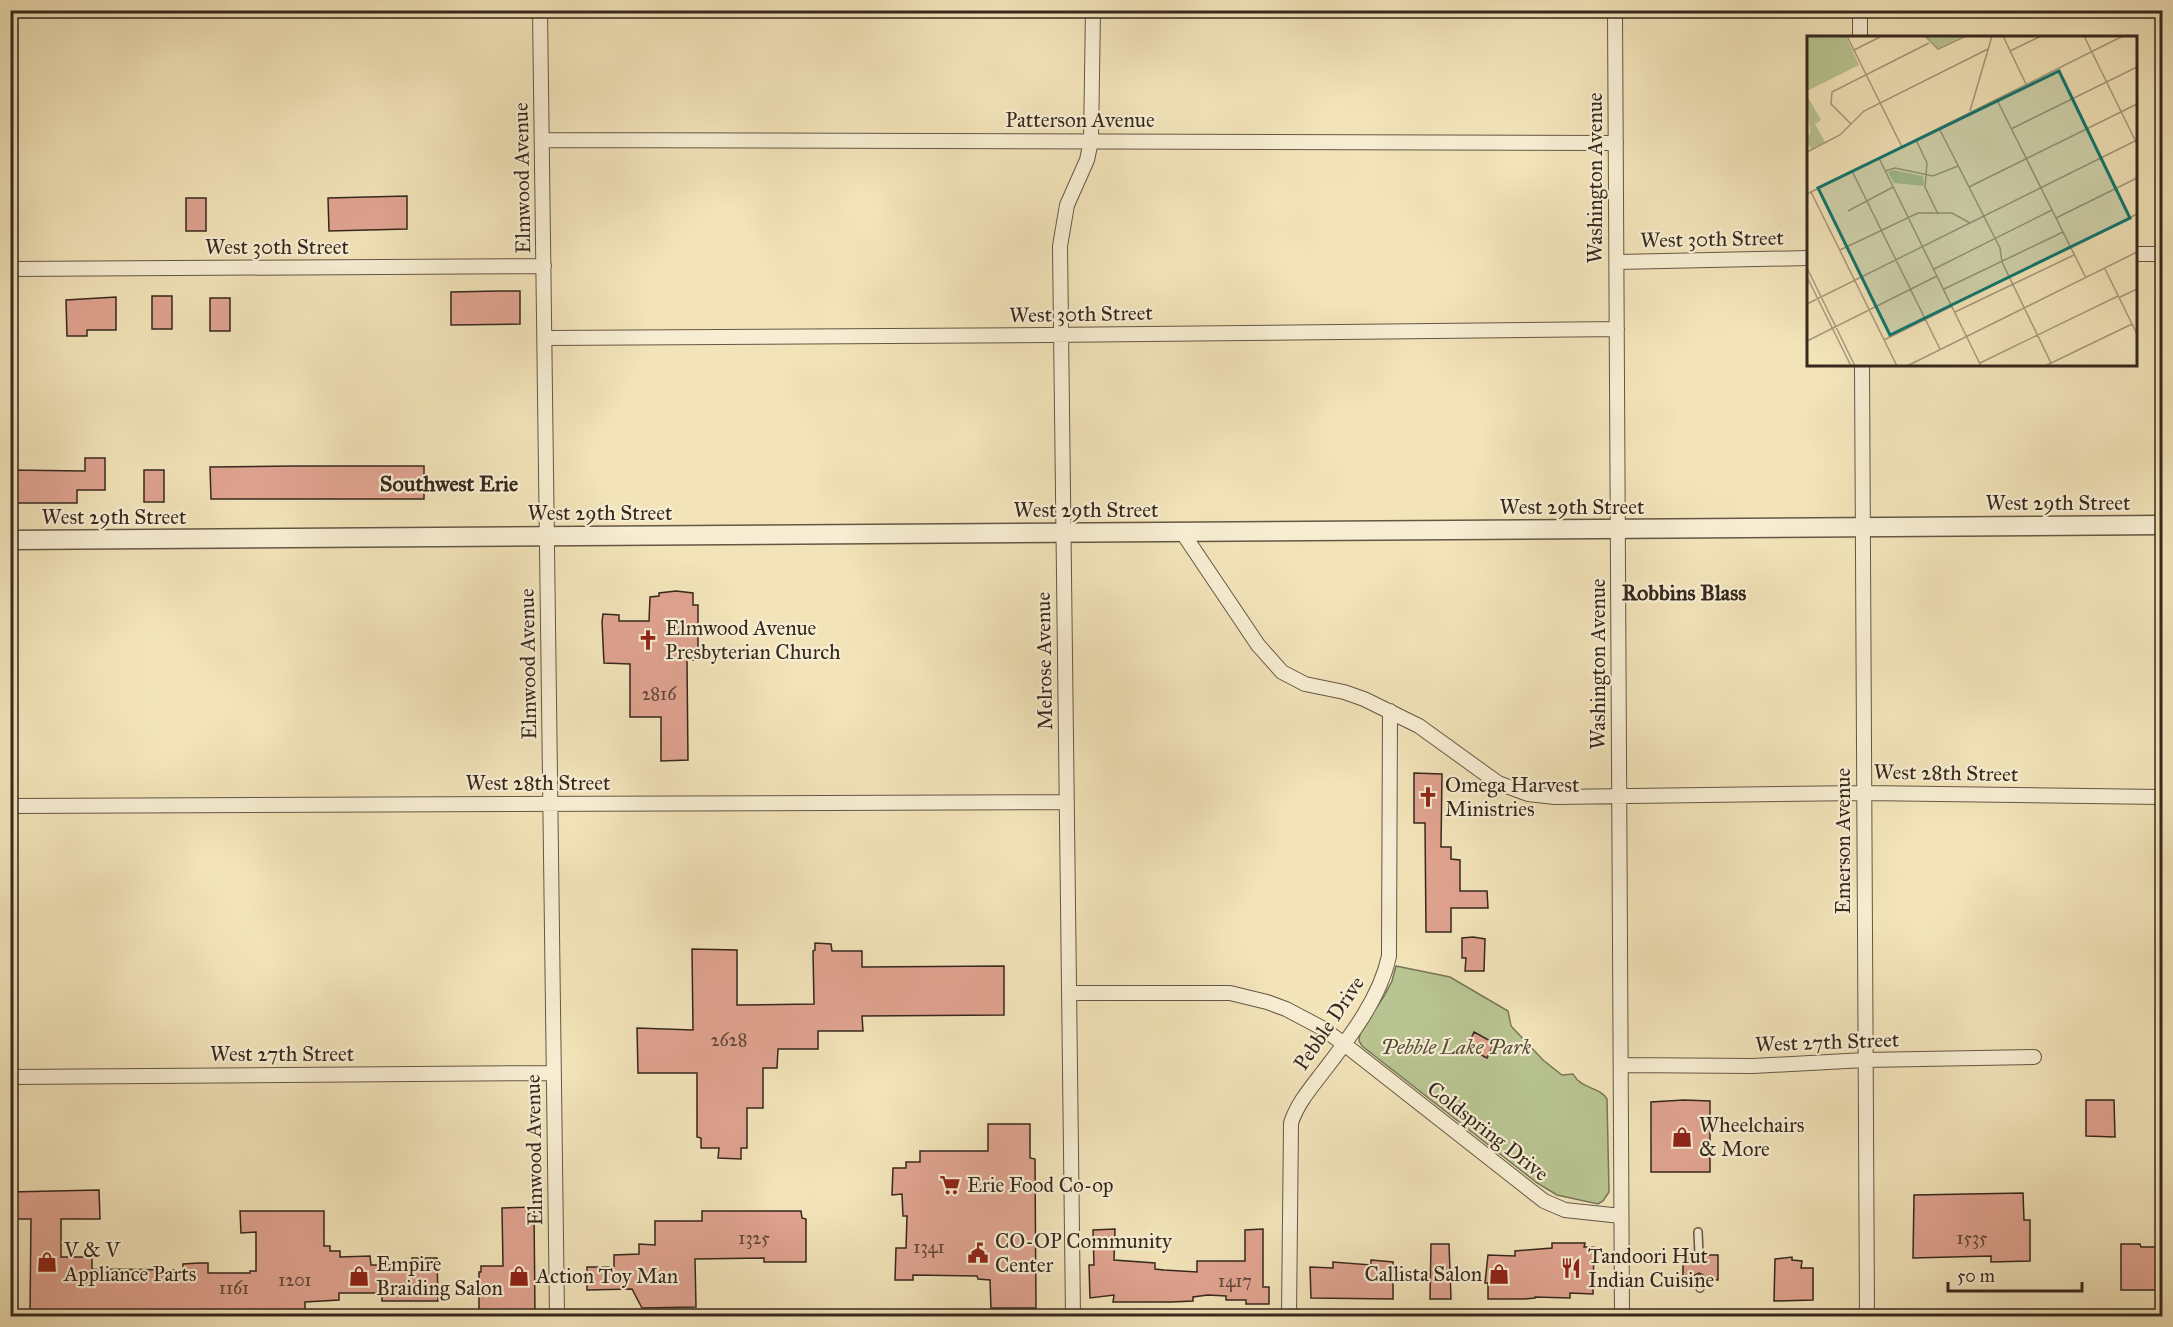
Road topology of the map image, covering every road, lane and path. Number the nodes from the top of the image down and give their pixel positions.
1 (540, 10) edge
2 (1093, 10) edge
3 (1615, 10) edge
4 (1860, 10) edge
5 (1860, 36) edge
6 (543, 140) junction
7 (1091, 141) junction
8 (1616, 143) junction
9 (2137, 254) edge
10 (2163, 254) edge
11 (1807, 258) edge
12 (1617, 262) junction
13 (544, 266) junction
14 (10, 269) edge
15 (1617, 329) junction
16 (1061, 335) junction
17 (545, 338) junction
18 (1862, 366) edge
19 (2163, 525) edge
20 (1863, 527) junction
21 (1618, 529) junction
22 (1182, 532) junction
23 (1063, 533) junction
24 (548, 536) junction
25 (10, 540) edge
26 (1390, 711) junction
27 (1864, 793) junction
28 (1620, 795) junction
29 (2163, 797) edge
30 (1066, 802) junction
31 (551, 804) junction
32 (10, 806) edge
33 (1069, 993) junction
34 (1344, 1044) junction
35 (2034, 1057) dead end
36 (1865, 1060) junction
37 (1621, 1065) junction
38 (554, 1072) junction
39 (10, 1077) edge
40 (1621, 1215) junction
41 (1698, 1232) dead end
42 (1699, 1254) dead end
43 (1700, 1279) dead end
44 (1700, 1288) dead end
45 (557, 1317) edge
46 (1073, 1317) edge
47 (1289, 1317) edge
48 (1622, 1317) edge
49 (1867, 1317) edge

1 - 6 street, Elmwood Avenue
2 - 7 street, Melrose Avenue
3 - 8 street, Washington Avenue
4 - 5 street
6 - 7 street, Patterson Avenue
6 - 13 street, Elmwood Avenue
7 - 8 street, Patterson Avenue
7 - 16 street, Melrose Avenue
8 - 12 street, Washington Avenue
9 - 10 street
11 - 12 street, West 30th Street
12 - 15 street, Washington Avenue
13 - 14 street, West 30th Street
13 - 17 street, Elmwood Avenue
15 - 16 street, West 30th Street
15 - 21 street, Washington Avenue
16 - 17 street, West 30th Street
16 - 23 street, Melrose Avenue
17 - 24 street, Elmwood Avenue
18 - 20 street, Emerson Avenue
19 - 20 street, West 29th Street
20 - 21 street, West 29th Street
20 - 27 street, Emerson Avenue
21 - 22 street, West 29th Street
21 - 28 street, Washington Avenue
22 - 23 street, West 29th Street
22 - 26 street, West 28th Street
23 - 24 street, West 29th Street
23 - 30 street, Melrose Avenue
24 - 25 street, West 29th Street
24 - 31 street, Elmwood Avenue
26 - 28 street, West 28th Street
26 - 34 street, Pebble Drive
27 - 28 street, West 28th Street
27 - 29 street, West 28th Street
27 - 36 street, Emerson Avenue
28 - 37 street, Washington Avenue
30 - 31 street, West 28th Street
30 - 33 street, Melrose Avenue
31 - 32 street, West 28th Street
31 - 38 street, Elmwood Avenue
33 - 34 street, Coldspring Drive
33 - 46 street, Melrose Avenue
34 - 40 street, Coldspring Drive
34 - 47 street, Pebble Drive
35 - 36 street, West 27th Street
36 - 37 street, West 27th Street
36 - 49 street, Emerson Avenue
37 - 40 street, Washington Avenue
38 - 39 street, West 27th Street
38 - 45 street, Elmwood Avenue
40 - 48 street, Washington Avenue
41 - 42 lane
43 - 44 lane

